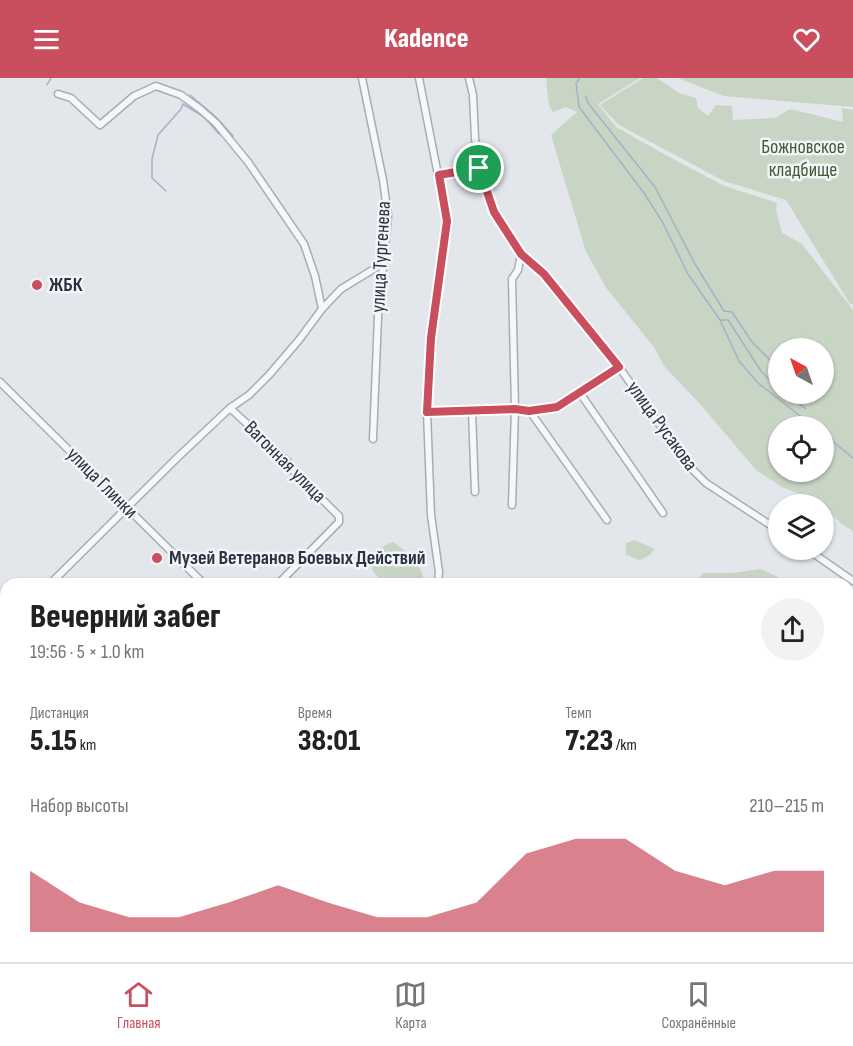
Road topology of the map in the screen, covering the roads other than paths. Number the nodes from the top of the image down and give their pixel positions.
1 (362, 78) edge
2 (419, 78) edge
3 (469, 78) edge
4 (58, 94) dead end
5 (479, 168) junction
6 (439, 175) junction
7 (521, 254) junction
8 (382, 264) junction
9 (322, 309) junction
10 (619, 367) junction
11 (0, 382) edge
12 (580, 393) junction
13 (230, 408) junction
14 (515, 409) junction
15 (472, 411) junction
16 (529, 411) junction
17 (427, 412) junction
18 (373, 439) dead end
19 (475, 492) dead end
20 (512, 506) dead end
21 (127, 508) junction
22 (663, 513) dead end
23 (607, 520) dead end
24 (768, 523) edge
25 (823, 560) edge
26 (56, 578) edge
27 (198, 578) edge
28 (284, 578) edge
29 (439, 578) edge
30 (849, 578) edge

1 - 8 street, улица Тургенева
2 - 6 street
3 - 5 street, улица Русакова
4 - 9 street
5 - 6 street
5 - 7 street, улица Русакова
6 - 17 street
7 - 10 street, улица Русакова
7 - 14 street
8 - 9 street
8 - 18 street, улица Тургенева
9 - 13 street
10 - 12 street
10 - 24 street, улица Русакова
11 - 21 street, улица Глинки
12 - 16 street
12 - 22 street
13 - 21 street
13 - 28 street, Вагонная улица
14 - 15 street
14 - 16 street
14 - 20 street
15 - 17 street
15 - 19 street
16 - 23 street
17 - 29 street
21 - 26 street
21 - 27 street, улица Глинки
25 - 30 street

